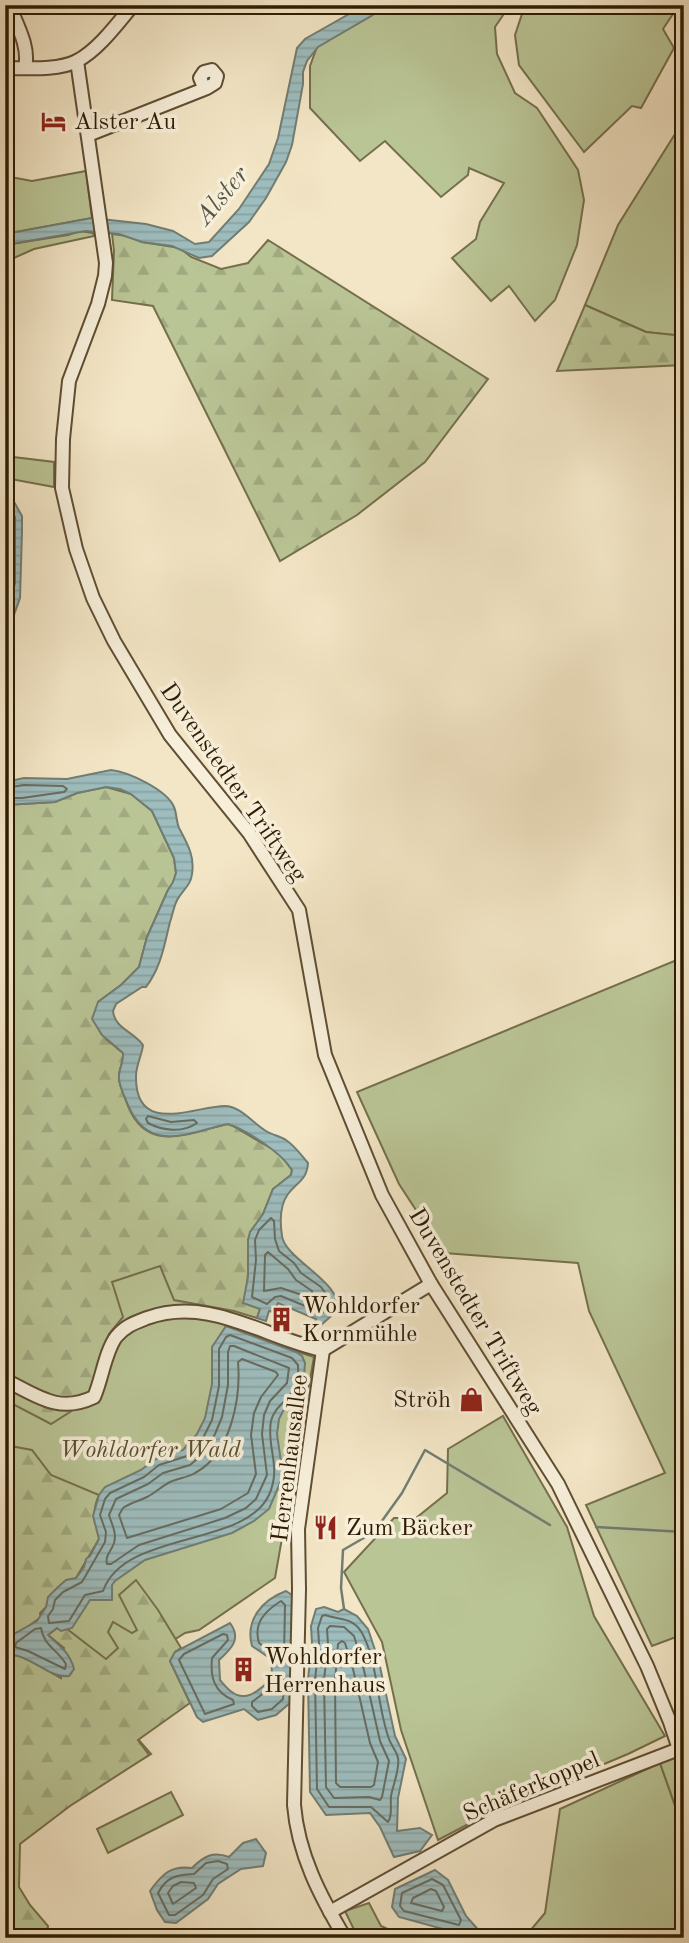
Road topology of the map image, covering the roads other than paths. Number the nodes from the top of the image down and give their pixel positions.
1 (9, 5) edge
2 (133, 5) edge
3 (77, 61) junction
4 (5, 68) edge
5 (25, 68) junction
6 (206, 88) dead end
7 (88, 135) junction
8 (431, 1284) junction
9 (323, 1350) junction
10 (5, 1380) edge
11 (679, 1749) junction
12 (684, 1764) edge
13 (330, 1912) junction
14 (345, 1938) edge

1 - 5 street
2 - 3 street
3 - 5 street
3 - 7 street, Duvenstedter Triftweg
4 - 5 street
6 - 7 street
7 - 8 street, Duvenstedter Triftweg
8 - 9 street
8 - 11 street, Duvenstedter Triftweg
9 - 10 street
9 - 13 street, Herrenhausallee
11 - 12 street, Duvenstedter Triftweg
11 - 13 street, Schäferkoppel
13 - 14 street, Herrenhausallee

